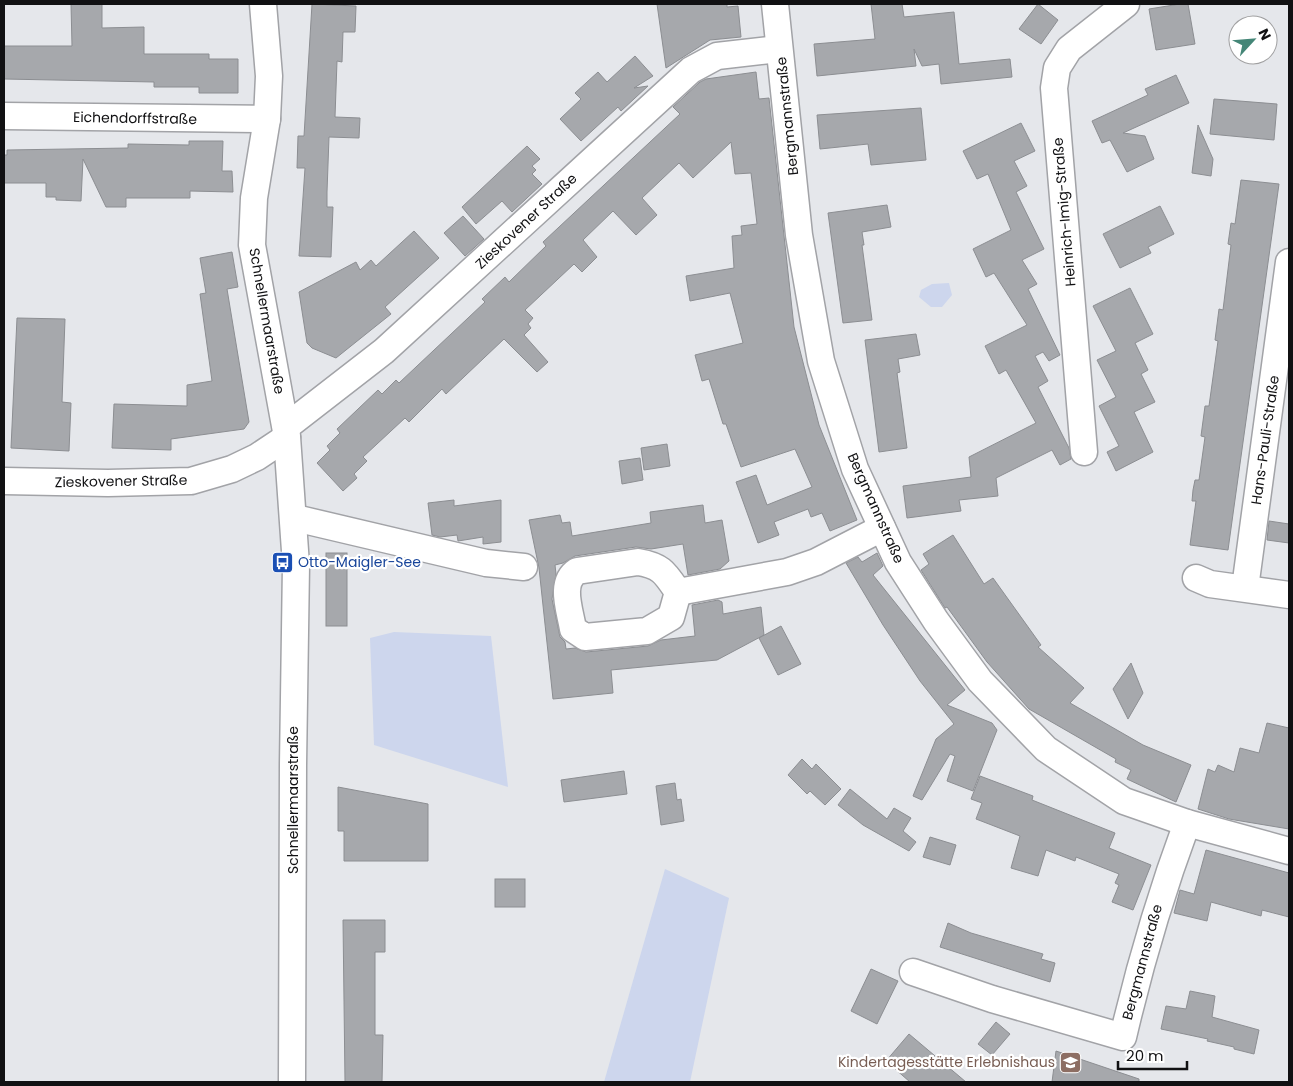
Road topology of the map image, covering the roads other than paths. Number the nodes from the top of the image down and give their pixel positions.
1 (263, 4) edge
2 (760, 4) edge
3 (775, 4) edge
4 (1126, 4) edge
5 (772, 50) junction
6 (4, 116) edge
7 (267, 119) junction
8 (1289, 262) edge
9 (287, 432) junction
10 (1084, 452) dead end
11 (4, 481) edge
12 (295, 518) junction
13 (882, 528) junction
14 (524, 567) dead end
15 (1196, 578) dead end
16 (1245, 588) junction
17 (678, 592) dead end
18 (1289, 595) edge
19 (1188, 823) junction
20 (1289, 851) edge
21 (913, 972) dead end
22 (292, 1082) edge

1 - 7 street, Schnellermaarstraße
2 - 5 street, Bergmannstraße
3 - 5 street, Bergmannstraße
4 - 10 street, Heinrich-Imig-Straße
5 - 9 street, Zieskovener Straße
5 - 13 street, Bergmannstraße
6 - 7 street, Eichendorffstraße
7 - 9 street, Schnellermaarstraße
8 - 16 street, Hans-Pauli-Straße
9 - 11 street, Zieskovener Straße
9 - 12 street, Schnellermaarstraße
12 - 14 street
12 - 22 street, Schnellermaarstraße
13 - 17 street
13 - 19 street, Bergmannstraße
15 - 16 street
16 - 18 street
19 - 20 street, Bergmannstraße
19 - 21 street, Bergmannstraße

